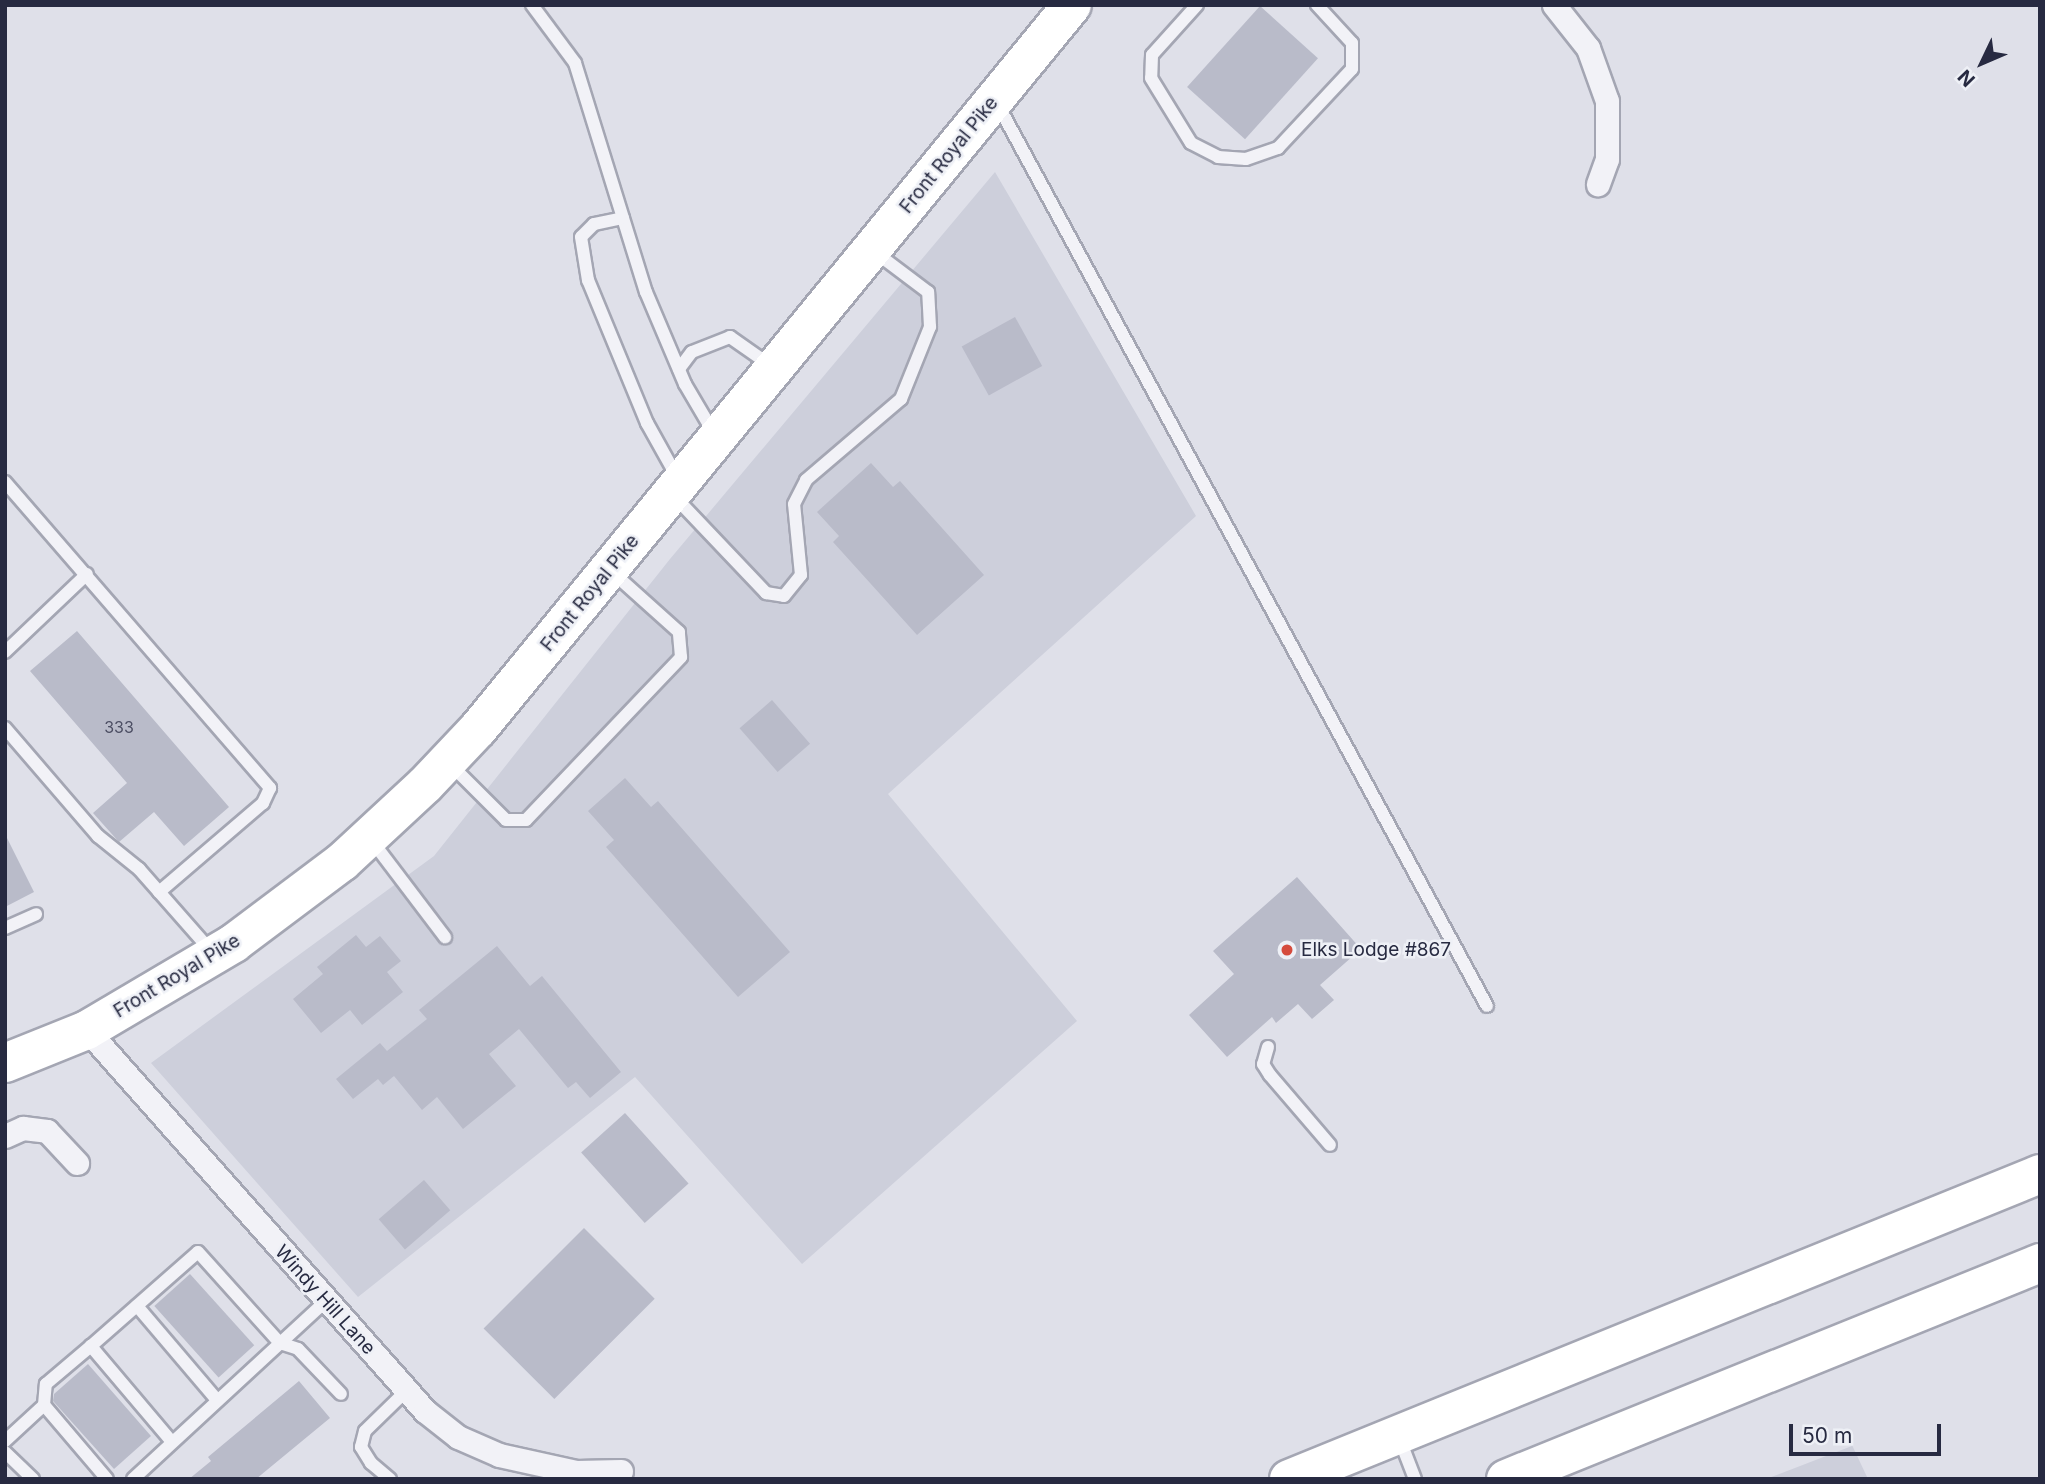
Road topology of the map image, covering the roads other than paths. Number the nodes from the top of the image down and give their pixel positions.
1 (532, 5) edge
2 (1072, 5) edge
3 (1197, 5) edge
4 (1317, 5) edge
5 (1553, 5) edge
6 (994, 99) junction
7 (1598, 184) dead end
8 (623, 218) junction
9 (872, 249) junction
10 (774, 368) junction
11 (679, 369) junction
12 (717, 439) junction
13 (5, 482) edge
14 (676, 488) junction
15 (609, 569) junction
16 (87, 574) junction
17 (5, 652) edge
18 (5, 728) edge
19 (447, 762) junction
20 (370, 838) junction
21 (159, 892) junction
22 (36, 914) dead end
23 (5, 928) edge
24 (445, 937) dead end
25 (215, 955) junction
26 (1487, 1006) dead end
27 (87, 1030) junction
28 (1268, 1047) dead end
29 (5, 1063) edge
30 (5, 1136) edge
31 (1330, 1145) dead end
32 (77, 1163) dead end
33 (2040, 1174) edge
34 (2040, 1263) edge
35 (326, 1301) junction
36 (137, 1306) junction
37 (280, 1343) junction
38 (92, 1346) junction
39 (406, 1391) junction
40 (341, 1394) dead end
41 (217, 1401) junction
42 (44, 1405) junction
43 (1397, 1433) junction
44 (5, 1441) edge
45 (172, 1442) junction
46 (5, 1452) edge
47 (621, 1471) dead end
48 (33, 1479) edge
49 (107, 1479) edge
50 (133, 1479) edge
51 (390, 1479) edge
52 (1289, 1479) edge
53 (1415, 1479) edge
54 (1506, 1479) edge

1 - 8 lane
2 - 6 highway, Front Royal Pike
3 - 4 lane
5 - 7 street
6 - 9 highway, Front Royal Pike
6 - 26 lane
8 - 11 lane
8 - 14 lane
9 - 10 highway, Front Royal Pike
9 - 14 lane
10 - 11 lane
10 - 12 highway, Front Royal Pike
11 - 12 lane
12 - 14 highway, Front Royal Pike
13 - 16 lane
14 - 15 highway, Front Royal Pike
15 - 19 highway, Front Royal Pike
15 - 19 lane
16 - 17 lane
16 - 21 lane
18 - 21 lane
19 - 20 highway, Front Royal Pike
20 - 24 lane
20 - 25 highway, Front Royal Pike
21 - 25 lane
22 - 23 lane
25 - 27 highway, Front Royal Pike
27 - 29 highway, Front Royal Pike
27 - 35 street, Windy Hill Lane
28 - 31 lane
30 - 32 street
33 - 43 highway
34 - 54 highway
35 - 37 lane
35 - 39 street, Windy Hill Lane
36 - 37 lane
36 - 38 lane
36 - 41 lane
37 - 40 lane
37 - 41 lane
38 - 42 lane
38 - 45 lane
39 - 47 street, Windy Hill Lane
39 - 51 lane
41 - 45 lane
42 - 44 lane
42 - 49 lane
43 - 52 highway
43 - 53 lane
45 - 50 lane
46 - 48 lane

